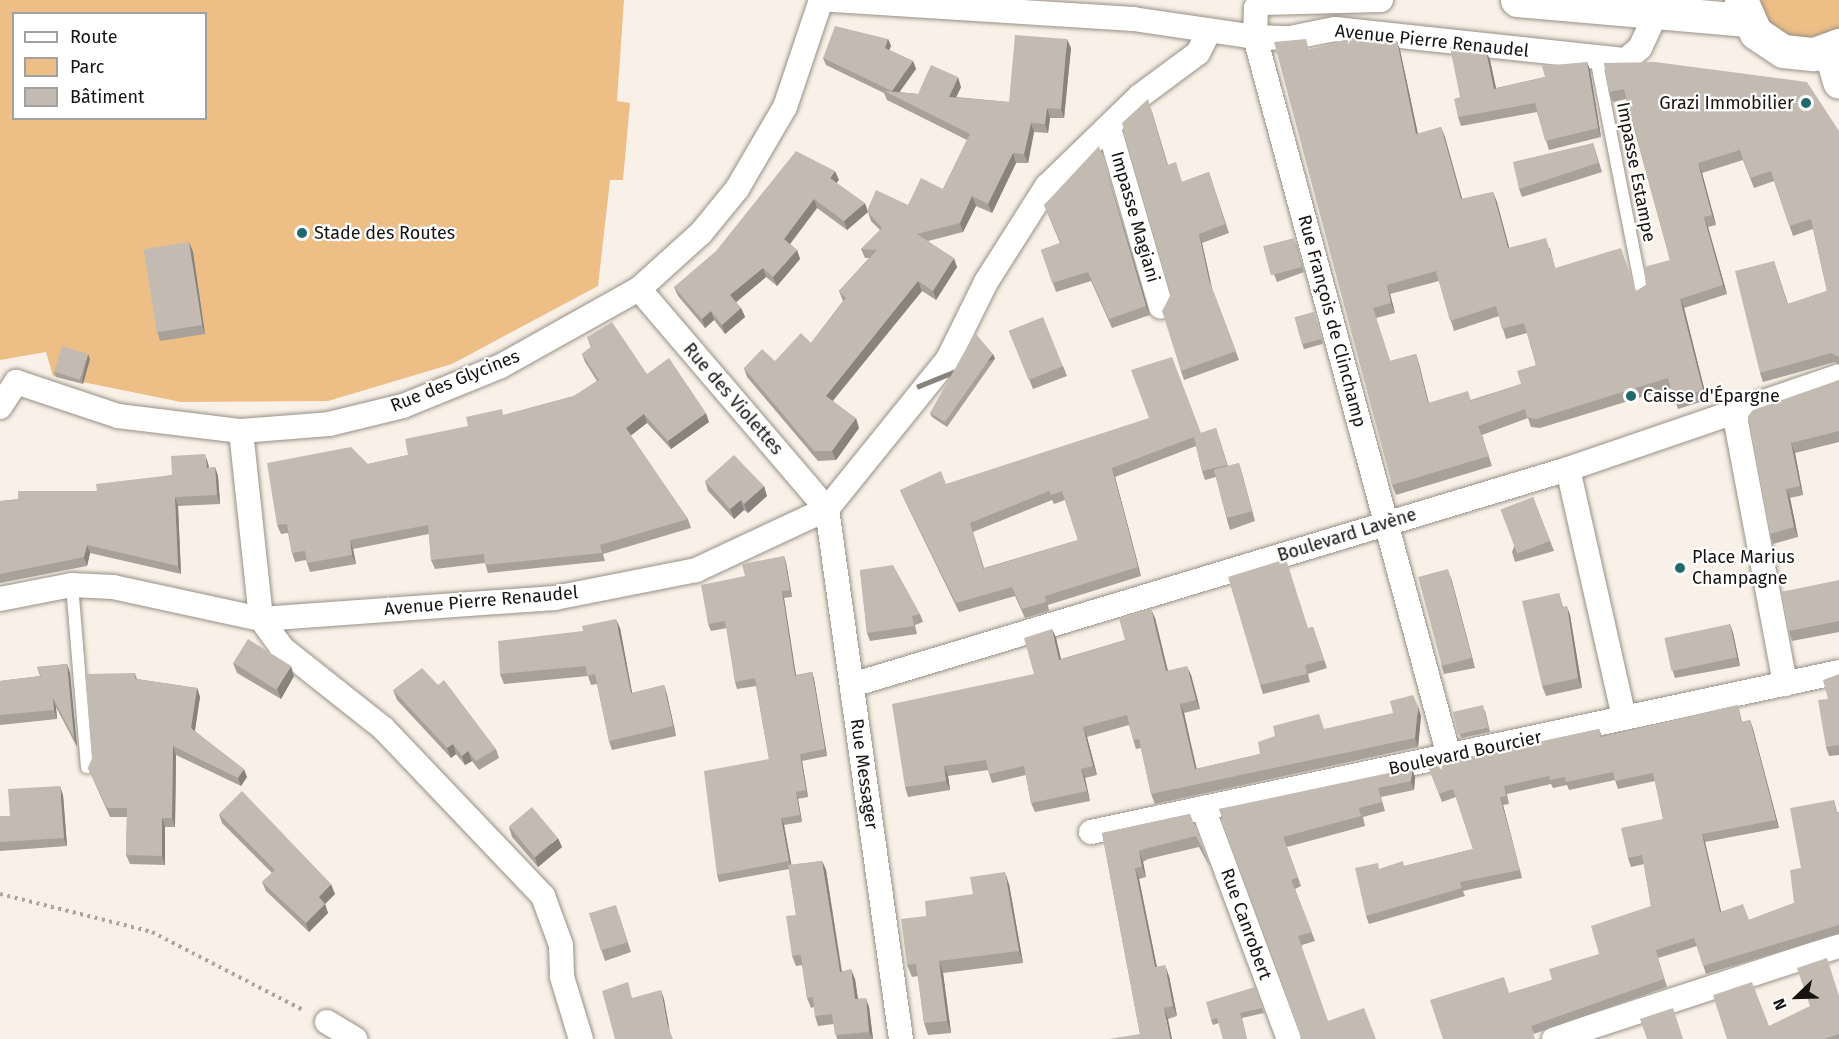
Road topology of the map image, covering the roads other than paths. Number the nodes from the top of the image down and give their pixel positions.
1 (821, 0) edge
2 (833, 0) edge
3 (1381, 0) edge
4 (1517, 0) edge
5 (1611, 0) edge
6 (1577, 4) junction
7 (1744, 10) edge
8 (1657, 12) junction
9 (1209, 31) junction
10 (1255, 37) junction
11 (1834, 47) edge
12 (1596, 58) junction
13 (1839, 82) edge
14 (1109, 128) junction
15 (639, 289) junction
16 (1642, 293) edge
17 (1161, 307) edge
18 (1839, 376) edge
19 (0, 406) edge
20 (1734, 411) junction
21 (241, 432) junction
22 (1568, 470) junction
23 (827, 509) junction
24 (1387, 523) junction
25 (72, 585) junction
26 (0, 599) edge
27 (261, 619) junction
28 (1839, 672) edge
29 (1785, 684) junction
30 (852, 685) junction
31 (1624, 718) junction
32 (1449, 756) junction
33 (87, 767) edge
34 (1203, 808) junction
35 (1091, 832) dead end
36 (1839, 946) edge
37 (327, 1022) road end
38 (355, 1039) edge
39 (581, 1039) edge
40 (901, 1039) edge
41 (1289, 1039) edge
42 (1554, 1039) edge

1 - 15 street, Rue des Glycines
2 - 9 street
3 - 10 street, Rue François de Clinchamp
4 - 6 main road
5 - 6 main road
6 - 8 main road
7 - 8 main road
7 - 11 main road
8 - 12 street, Avenue Pierre Renaudel
9 - 10 street, Avenue Pierre Renaudel
9 - 14 street, Avenue Pierre Renaudel
10 - 12 street, Avenue Pierre Renaudel
10 - 24 street, Rue François de Clinchamp
11 - 13 main road
12 - 16 lane, Impasse Estampe
14 - 17 street, Impasse Magiani
14 - 23 street, Avenue Pierre Renaudel
15 - 21 street, Rue des Glycines
15 - 23 street, Rue des Violettes
18 - 20 street, Boulevard Lavène
19 - 21 street, Rue des Glycines
20 - 22 street, Boulevard Lavène
20 - 29 street
21 - 27 street
22 - 24 street, Boulevard Lavène
22 - 31 street
23 - 27 street, Avenue Pierre Renaudel
23 - 30 street, Rue Messager
24 - 30 street, Boulevard Lavène
24 - 32 street, Rue François de Clinchamp
25 - 26 street, Avenue Pierre Renaudel
25 - 27 street, Avenue Pierre Renaudel
25 - 33 lane
27 - 39 street
28 - 29 street, Boulevard Bourcier
29 - 31 street, Boulevard Bourcier
30 - 40 street, Rue Messager
31 - 32 street, Boulevard Bourcier
32 - 34 street, Boulevard Bourcier
34 - 35 street, Boulevard Bourcier
34 - 41 street, Rue Canrobert
36 - 42 street
37 - 38 street

